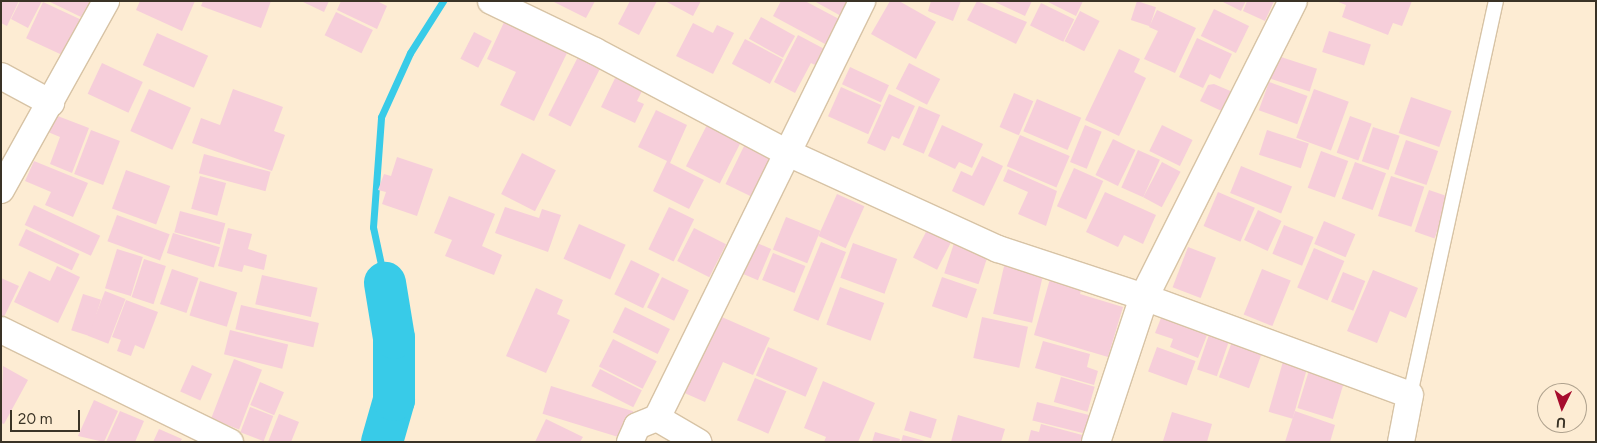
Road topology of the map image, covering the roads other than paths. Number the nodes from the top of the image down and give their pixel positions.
1 (106, 1) edge
2 (862, 1) edge
3 (1293, 1) edge
4 (1496, 1) edge
5 (496, 4) edge
6 (1, 76) edge
7 (51, 103) junction
8 (786, 152) junction
9 (1, 190) edge
10 (1144, 297) junction
11 (1, 330) edge
12 (1410, 395) junction
13 (657, 418) junction
14 (230, 442) edge
15 (630, 442) edge
16 (698, 442) edge
17 (1096, 442) edge
18 (1401, 442) edge

1 - 7 street
2 - 8 street
3 - 10 street
4 - 12 lane
5 - 8 street
6 - 7 street
7 - 9 street
8 - 10 street
8 - 13 street
10 - 12 street
10 - 17 street
11 - 14 street
12 - 18 street
13 - 15 street
13 - 16 street

